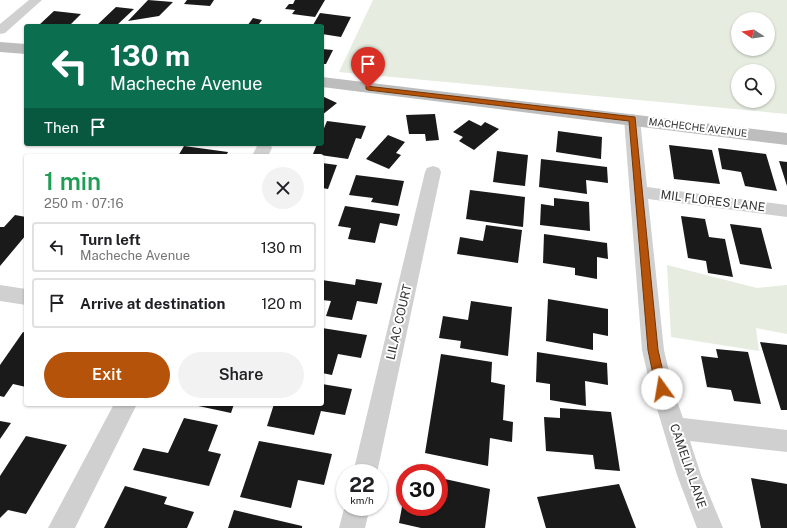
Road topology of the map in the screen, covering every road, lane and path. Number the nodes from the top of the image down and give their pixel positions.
1 (36, 0) edge
2 (0, 30) edge
3 (0, 47) edge
4 (24, 49) edge
5 (324, 82) edge
6 (632, 119) junction
7 (787, 139) edge
8 (433, 172) dead end
9 (638, 192) junction
10 (787, 210) edge
11 (0, 293) edge
12 (24, 297) edge
13 (125, 406) edge
14 (675, 428) junction
15 (787, 441) edge
16 (367, 464) edge
17 (355, 516) edge
18 (61, 528) edge
19 (352, 528) edge
20 (710, 528) edge

1 - 2 street
3 - 4 main road
5 - 6 main road, MACHECHE AVENUE
6 - 7 main road, MACHECHE AVENUE
6 - 9 street, CAMELIA LANE
8 - 16 street, LILAC COURT
9 - 10 street, MIL FLORES LANE
9 - 14 street, CAMELIA LANE
11 - 12 street
13 - 18 street
14 - 15 street
14 - 20 street, CAMELIA LANE
17 - 19 street

